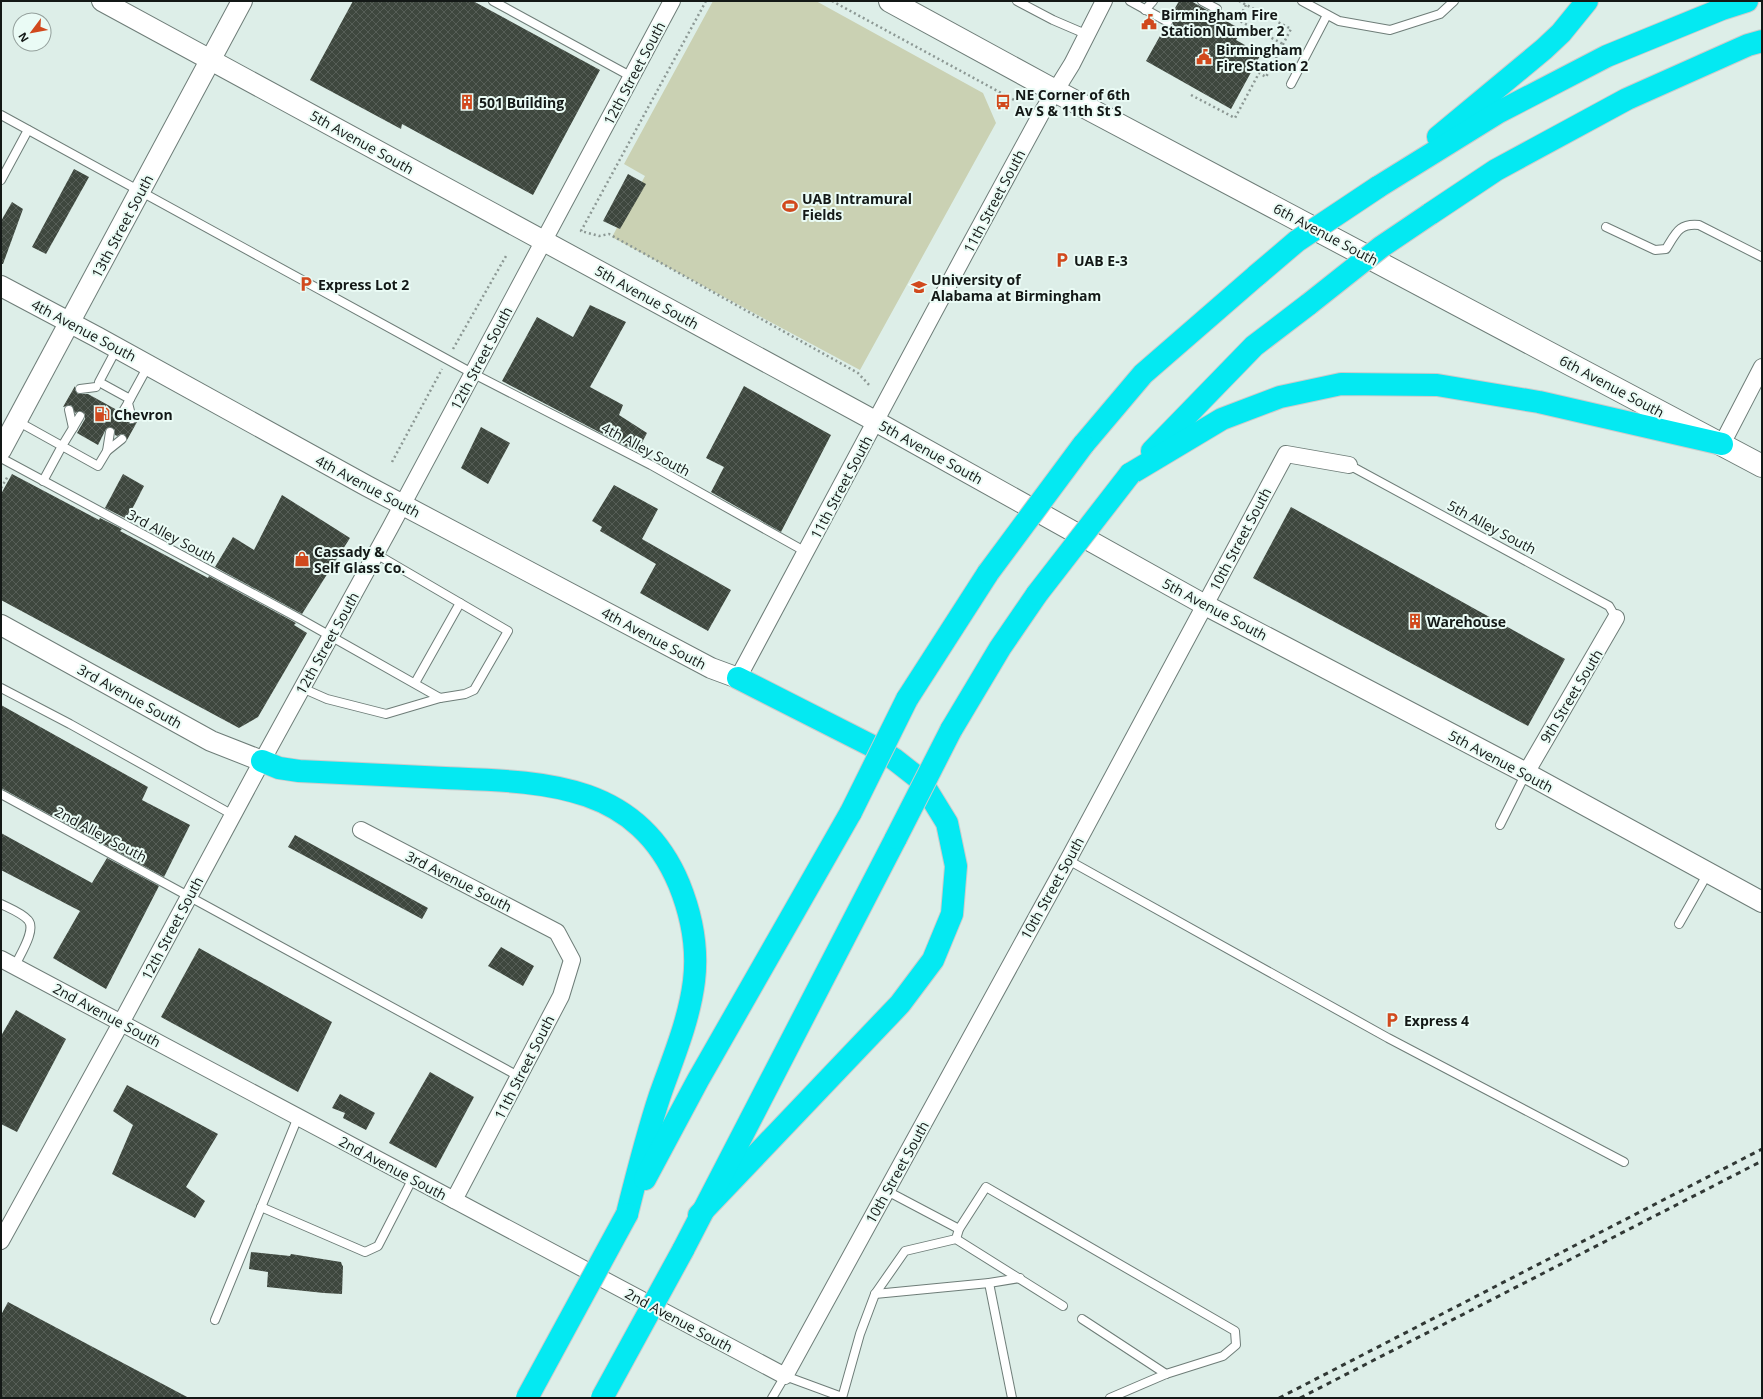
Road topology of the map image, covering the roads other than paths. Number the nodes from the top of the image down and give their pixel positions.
1 (102, 1) edge
2 (242, 1) edge
3 (494, 1) edge
4 (672, 1) edge
5 (890, 1) edge
6 (1016, 1) edge
7 (1104, 1) edge
8 (1130, 1) edge
9 (1153, 1) edge
10 (1202, 1) edge
11 (1302, 1) edge
12 (1454, 1) edge
13 (1587, 1) edge
14 (1747, 1) edge
15 (1217, 9) dead end
16 (1145, 10) junction
17 (1327, 15) junction
18 (1168, 22) dead end
19 (1088, 35) junction
20 (1755, 43) edge
21 (211, 60) junction
22 (632, 77) junction
23 (1291, 84) dead end
24 (1055, 91) junction
25 (1, 115) edge
26 (28, 130) junction
27 (1, 180) edge
28 (1378, 188) junction
29 (140, 191) junction
30 (1606, 227) dead end
31 (544, 241) junction
32 (1762, 256) edge
33 (1, 286) edge
34 (70, 322) junction
35 (117, 348) junction
36 (148, 365) junction
37 (1762, 368) edge
38 (472, 373) junction
39 (97, 385) junction
40 (80, 389) dead end
41 (91, 396) dead end
42 (129, 401) junction
43 (69, 410) dead end
44 (122, 413) dead end
45 (80, 416) dead end
46 (132, 419) dead end
47 (17, 421) junction
48 (876, 421) junction
49 (73, 428) junction
50 (110, 432) dead end
51 (122, 439) dead end
52 (1722, 444) junction
53 (62, 446) junction
54 (1, 450) edge
55 (107, 451) junction
56 (1, 458) edge
57 (1349, 465) joint
58 (1762, 466) edge
59 (1130, 474) junction
60 (43, 481) junction
61 (402, 505) junction
62 (806, 552) junction
63 (376, 554) junction
64 (460, 603) junction
65 (1205, 605) junction
66 (1616, 618) joint
67 (1, 625) edge
68 (330, 637) junction
69 (738, 678) junction
70 (415, 683) junction
71 (1, 688) edge
72 (302, 688) junction
73 (440, 698) junction
74 (262, 761) junction
75 (1526, 773) junction
76 (1, 794) edge
77 (233, 815) junction
78 (1500, 825) dead end
79 (361, 830) dead end
80 (1068, 860) junction
81 (1708, 873) junction
82 (190, 896) junction
83 (1762, 902) edge
84 (1, 904) edge
85 (1679, 924) dead end
86 (557, 932) joint
87 (8, 962) edge
88 (121, 1023) junction
89 (520, 1076) junction
90 (298, 1117) junction
91 (1624, 1162) dead end
92 (413, 1178) junction
93 (886, 1191) junction
94 (454, 1200) junction
95 (261, 1207) junction
96 (627, 1214) junction
97 (699, 1215) junction
98 (959, 1229) junction
99 (956, 1239) junction
100 (1, 1241) edge
101 (1020, 1278) junction
102 (989, 1284) junction
103 (875, 1294) junction
104 (1063, 1306) dead end
105 (1082, 1319) dead end
106 (215, 1320) dead end
107 (1166, 1374) junction
108 (785, 1376) junction
109 (527, 1398) edge
110 (602, 1398) edge
111 (772, 1398) edge
112 (842, 1398) edge
113 (1012, 1398) edge
114 (1110, 1398) edge

1 - 21 street, 5th Avenue South
2 - 21 street, 13th Street South
3 - 22 lane
4 - 22 street, 12th Street South
5 - 24 main road, 6th Avenue South
6 - 19 lane
7 - 19 street, 11th Street South
8 - 16 lane
9 - 16 lane
10 - 15 lane
11 - 17 lane
12 - 17 lane
13 - 28 highway
14 - 28 highway
16 - 18 lane
17 - 23 lane
19 - 24 street, 11th Street South
20 - 59 highway, bridge
21 - 29 street, 13th Street South
21 - 31 street, 5th Avenue South
22 - 31 street, 12th Street South
24 - 48 street, 11th Street South
24 - 52 main road, 6th Avenue South
25 - 26 lane, 4th Alley South
26 - 27 lane
26 - 29 lane, 4th Alley South
28 - 96 highway, bridge
29 - 34 street, 13th Street South
29 - 38 lane, 4th Alley South
30 - 32 lane
31 - 38 street, 12th Street South
31 - 48 street, 5th Avenue South
33 - 34 street, 4th Avenue South
34 - 35 street, 4th Avenue South
34 - 47 street, 13th Street South
35 - 36 street, 4th Avenue South
35 - 39 lane
36 - 42 lane
36 - 61 street, 4th Avenue South
37 - 52 street
38 - 61 street, 12th Street South
38 - 62 lane, 4th Alley South
39 - 40 lane
39 - 41 lane
39 - 42 lane
42 - 44 lane
42 - 46 lane
43 - 49 lane
45 - 49 lane
47 - 53 lane
47 - 54 street, 13th Street South
48 - 62 street, 11th Street South
48 - 65 street, 5th Avenue South
49 - 53 lane
50 - 55 lane
51 - 55 lane
52 - 58 main road, 6th Avenue South
52 - 59 highway
53 - 55 lane
53 - 60 lane
56 - 60 lane, 3rd Alley South
57 - 65 street, 10th Street South
57 - 66 lane, 5th Alley South
59 - 97 highway, bridge
60 - 68 lane, 3rd Alley South
61 - 63 street, 12th Street South
61 - 69 street, 4th Avenue South
62 - 69 street, 11th Street South
63 - 64 lane
63 - 68 street, 12th Street South
64 - 70 lane
64 - 73 lane
65 - 75 street, 5th Avenue South
65 - 80 street, 10th Street South
66 - 75 street, 9th Street South
67 - 74 street, 3rd Avenue South
68 - 70 lane, 3rd Alley South
68 - 72 street, 12th Street South
69 - 97 highway
70 - 73 lane, 3rd Alley South
71 - 77 lane
72 - 73 lane
72 - 74 street, 12th Street South
74 - 77 street, 12th Street South
74 - 96 highway
75 - 78 lane
75 - 81 street, 5th Avenue South
76 - 82 lane, 2nd Alley South
77 - 82 street, 12th Street South
79 - 86 street, 3rd Avenue South
80 - 91 lane
80 - 93 street, 10th Street South
81 - 83 street, 5th Avenue South
81 - 85 lane
82 - 88 street, 12th Street South
82 - 89 lane, 2nd Alley South
84 - 87 lane
86 - 89 street, 11th Street South
87 - 88 street, 2nd Avenue South
88 - 90 street, 2nd Avenue South
88 - 100 street, 12th Street South
89 - 94 street, 11th Street South
90 - 92 street, 2nd Avenue South
90 - 95 lane
92 - 94 street, 2nd Avenue South
92 - 95 lane
93 - 98 lane
93 - 108 street, 10th Street South
94 - 108 street, 2nd Avenue South
95 - 106 lane
96 - 109 highway, bridge
97 - 110 highway, bridge
98 - 99 lane
98 - 107 lane
99 - 101 lane
99 - 103 lane
101 - 102 lane
101 - 104 lane
102 - 103 lane
102 - 113 lane
103 - 112 lane
105 - 107 lane
107 - 114 lane
108 - 111 lane
108 - 112 lane

